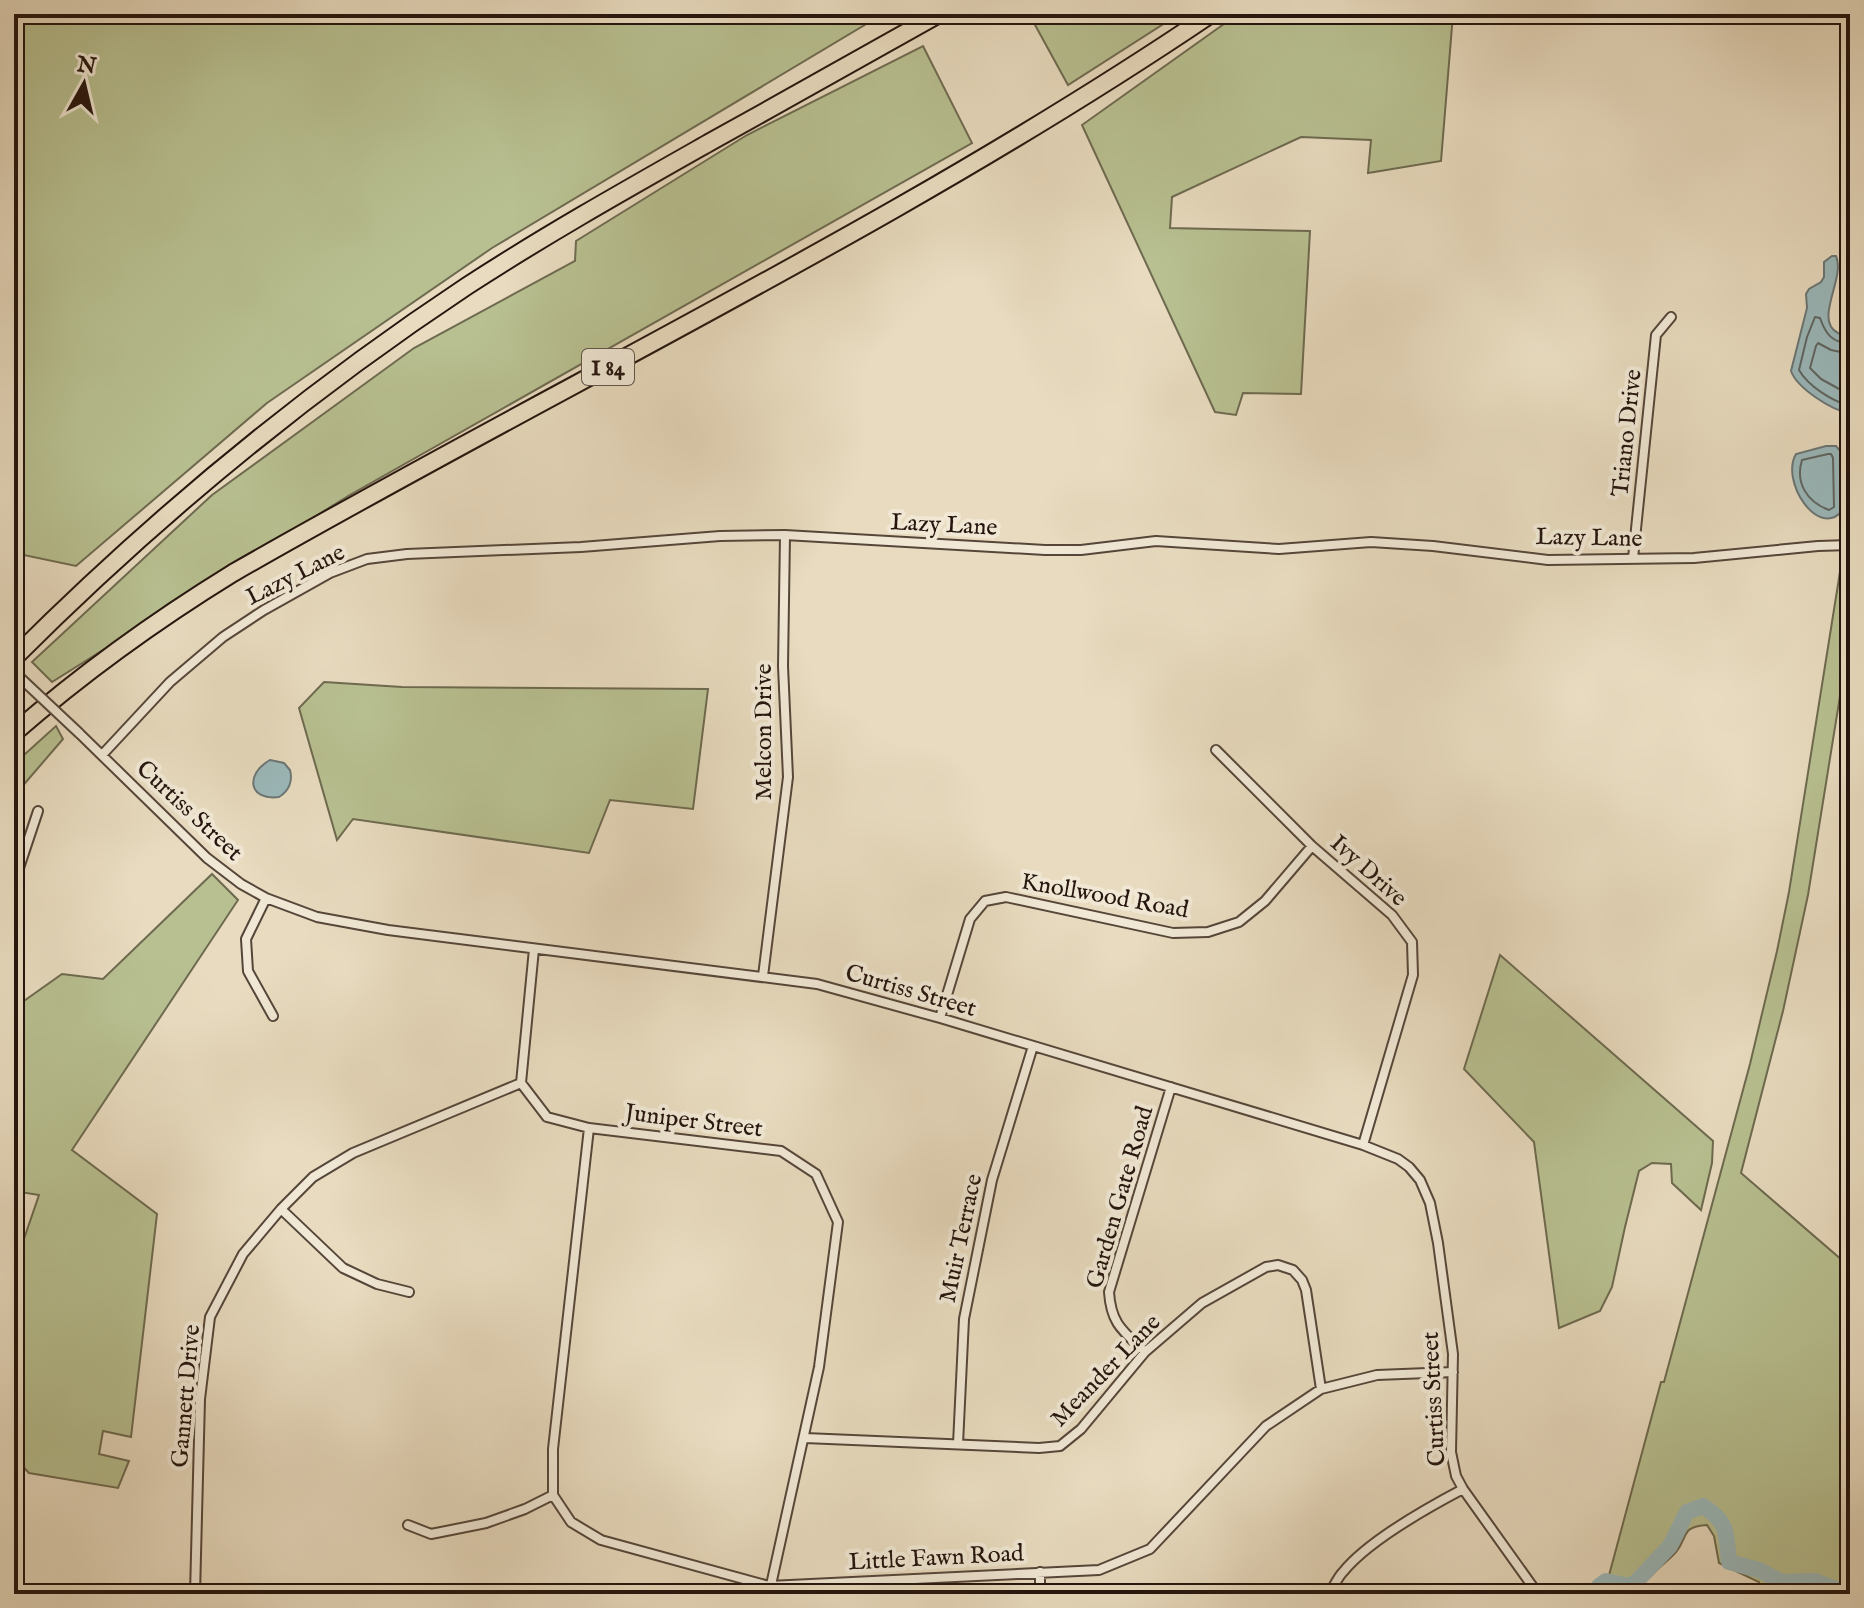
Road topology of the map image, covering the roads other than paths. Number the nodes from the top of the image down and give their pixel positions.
1 (939, 14) edge
2 (1211, 14) edge
3 (1671, 317) dead end
4 (785, 535) junction
5 (1850, 545) edge
6 (1633, 558) junction
7 (14, 658) edge
8 (14, 672) edge
9 (14, 733) edge
10 (1216, 750) dead end
11 (102, 755) junction
12 (38, 811) dead end
13 (1312, 846) junction
14 (14, 883) edge
15 (266, 898) junction
16 (534, 949) junction
17 (763, 976) junction
18 (273, 1016) dead end
19 (940, 1018) junction
20 (1033, 1046) junction
21 (521, 1083) junction
22 (1171, 1087) junction
23 (589, 1128) junction
24 (1363, 1145) junction
25 (281, 1209) junction
26 (409, 1292) dead end
27 (1145, 1352) junction
28 (1453, 1372) junction
29 (1321, 1389) junction
30 (805, 1438) junction
31 (958, 1444) junction
32 (1463, 1489) junction
33 (553, 1495) junction
34 (408, 1525) dead end
35 (1040, 1572) junction
36 (769, 1590) edge
37 (195, 1594) edge
38 (1040, 1594) edge
39 (1329, 1594) edge
40 (1538, 1594) edge

1 - 7 highway
2 - 9 highway, I 84
3 - 6 street, Triano Drive
4 - 6 street, Lazy Lane
4 - 11 street, Lazy Lane
4 - 17 street, Melcon Drive
5 - 6 street, Lazy Lane
8 - 11 street, Curtiss Street, bridge
10 - 13 street, Ivy Drive
11 - 15 street, Curtiss Street
12 - 14 street
13 - 19 street, Knollwood Road
13 - 24 street, Ivy Drive
15 - 16 street, Curtiss Street
15 - 18 street
16 - 17 street, Curtiss Street
16 - 21 street
17 - 19 street, Curtiss Street
19 - 20 street, Curtiss Street
20 - 22 street, Curtiss Street
20 - 31 street, Muir Terrace
21 - 23 street, Juniper Street
21 - 25 street, Gannett Drive
22 - 24 street, Curtiss Street
22 - 27 street, Garden Gate Road
23 - 30 street, Juniper Street
23 - 33 street
24 - 28 street, Curtiss Street
25 - 26 street
25 - 37 street, Gannett Drive
27 - 29 street, Meander Lane
27 - 31 street, Meander Lane
28 - 29 street, Little Fawn Road
28 - 32 street, Curtiss Street
29 - 35 street, Little Fawn Road
30 - 31 street, Meander Lane
30 - 36 street, Juniper Street
32 - 39 street
32 - 40 street, Curtiss Street
33 - 34 street
33 - 36 street, Little Fawn Road
35 - 36 street, Little Fawn Road
35 - 38 street

